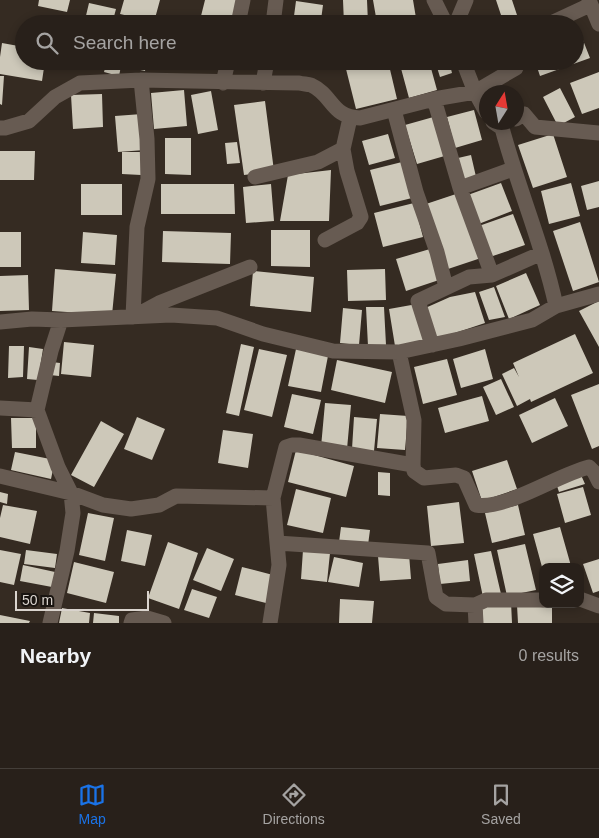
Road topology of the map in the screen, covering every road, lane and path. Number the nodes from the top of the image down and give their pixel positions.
1 (243, 0) edge
2 (276, 0) edge
3 (434, 0) edge
4 (466, 0) edge
5 (590, 2) edge
6 (240, 15) edge
7 (274, 15) edge
8 (442, 15) edge
9 (459, 15) edge
10 (566, 15) edge
11 (599, 24) edge
12 (226, 70) edge
13 (265, 70) edge
14 (466, 70) edge
15 (513, 70) edge
16 (141, 80) junction
17 (223, 82) junction
18 (263, 83) junction
19 (475, 92) junction
20 (434, 99) junction
21 (479, 99) edge
22 (394, 110) junction
23 (524, 114) edge
24 (350, 118) junction
25 (0, 128) edge
26 (503, 130) edge
27 (599, 132) edge
28 (343, 150) junction
29 (513, 169) junction
30 (255, 177) dead end
31 (460, 188) junction
32 (325, 240) dead end
33 (542, 253) junction
34 (250, 267) dead end
35 (492, 276) junction
36 (446, 287) junction
37 (599, 294) edge
38 (556, 306) junction
39 (133, 317) junction
40 (61, 320) junction
41 (0, 322) edge
42 (432, 345) junction
43 (399, 352) junction
44 (0, 408) edge
45 (37, 410) junction
46 (413, 465) junction
47 (0, 476) edge
48 (599, 482) edge
49 (70, 492) junction
50 (273, 498) junction
51 (277, 543) junction
52 (539, 600) edge
53 (584, 600) edge
54 (475, 605) junction
55 (599, 606) edge
56 (50, 623) edge
57 (131, 623) edge
58 (164, 623) edge
59 (270, 623) edge
60 (476, 623) edge

1 - 6 street
2 - 7 street
3 - 8 street
4 - 9 street
5 - 10 street
5 - 11 street
12 - 17 street
13 - 18 street
14 - 19 street
15 - 19 street
16 - 17 street
16 - 25 street
16 - 39 street
17 - 18 street
18 - 24 street
19 - 20 street
19 - 21 street
20 - 22 street
20 - 31 street
22 - 24 street
22 - 36 street
23 - 27 street
24 - 28 street
26 - 29 street
28 - 30 street
28 - 32 street
29 - 31 street
29 - 33 street
31 - 35 street
33 - 35 street
33 - 38 street
34 - 39 street
35 - 36 street
36 - 42 street
37 - 38 street
38 - 42 street
39 - 40 street
39 - 43 street
40 - 41 street
40 - 45 street
42 - 43 street
43 - 46 street
44 - 45 street
45 - 49 street
46 - 48 street
46 - 50 street
47 - 49 street
49 - 50 street
49 - 56 street
50 - 51 street
51 - 54 street
51 - 59 street
52 - 54 street
53 - 55 street
54 - 60 street
57 - 58 street

